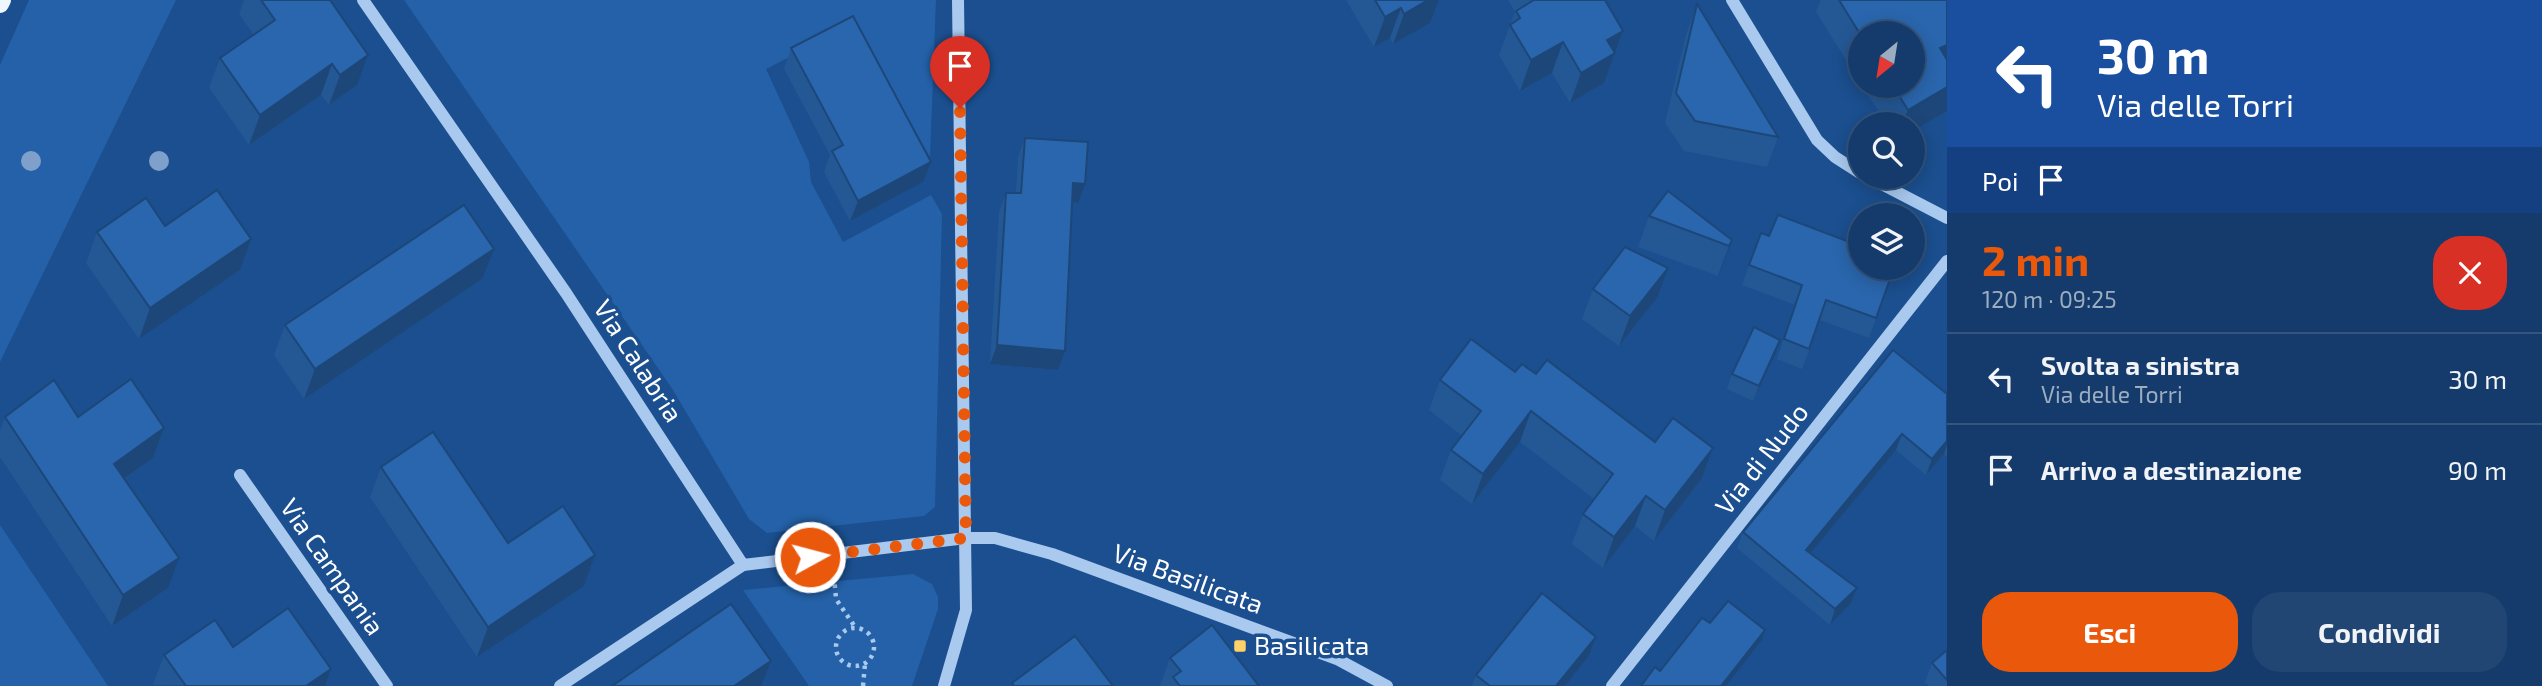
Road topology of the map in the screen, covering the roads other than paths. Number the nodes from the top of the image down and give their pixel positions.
1 (363, 0) edge
2 (958, 0) edge
3 (1732, 0) edge
4 (1848, 165) edge
5 (1891, 189) edge
6 (1947, 218) edge
7 (1947, 261) edge
8 (240, 475) dead end
9 (966, 538) junction
10 (744, 565) junction
11 (387, 686) edge
12 (559, 686) edge
13 (944, 686) edge
14 (1387, 686) edge
15 (1612, 686) edge

1 - 10 street, Via Calabria
2 - 9 street
3 - 4 street
5 - 6 street
7 - 15 street, Via di Nudo
8 - 11 street, Via Campania
9 - 10 street
9 - 13 street
9 - 14 street, Via Basilicata
10 - 12 street

